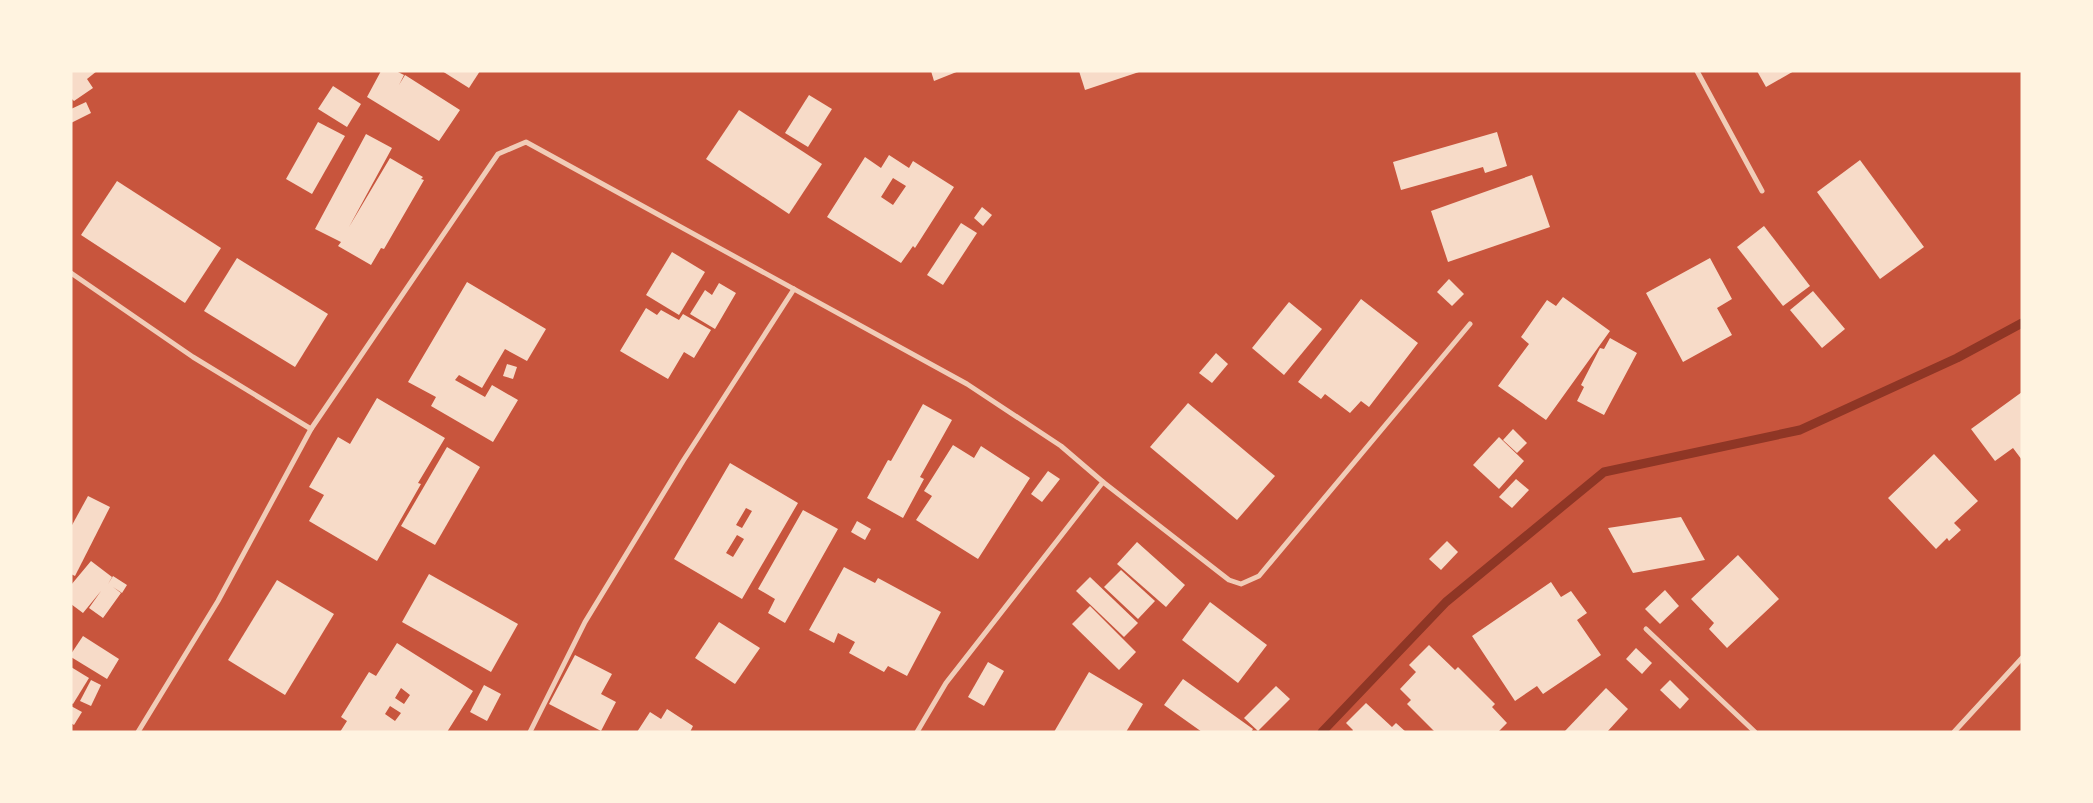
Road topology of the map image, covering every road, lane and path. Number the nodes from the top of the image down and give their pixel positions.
1 (1697, 71) edge
2 (1762, 191) dead end
3 (71, 273) edge
4 (794, 289) junction
5 (1470, 324) dead end
6 (312, 428) junction
7 (1103, 482) junction
8 (1646, 629) dead end
9 (2022, 658) edge
10 (138, 732) edge
11 (530, 732) edge
12 (917, 732) edge
13 (1755, 732) edge
14 (1954, 732) edge

1 - 2 street
3 - 6 street
4 - 6 street
4 - 7 street
4 - 11 street
5 - 7 street
6 - 10 street
7 - 12 street
8 - 13 street
9 - 14 street

